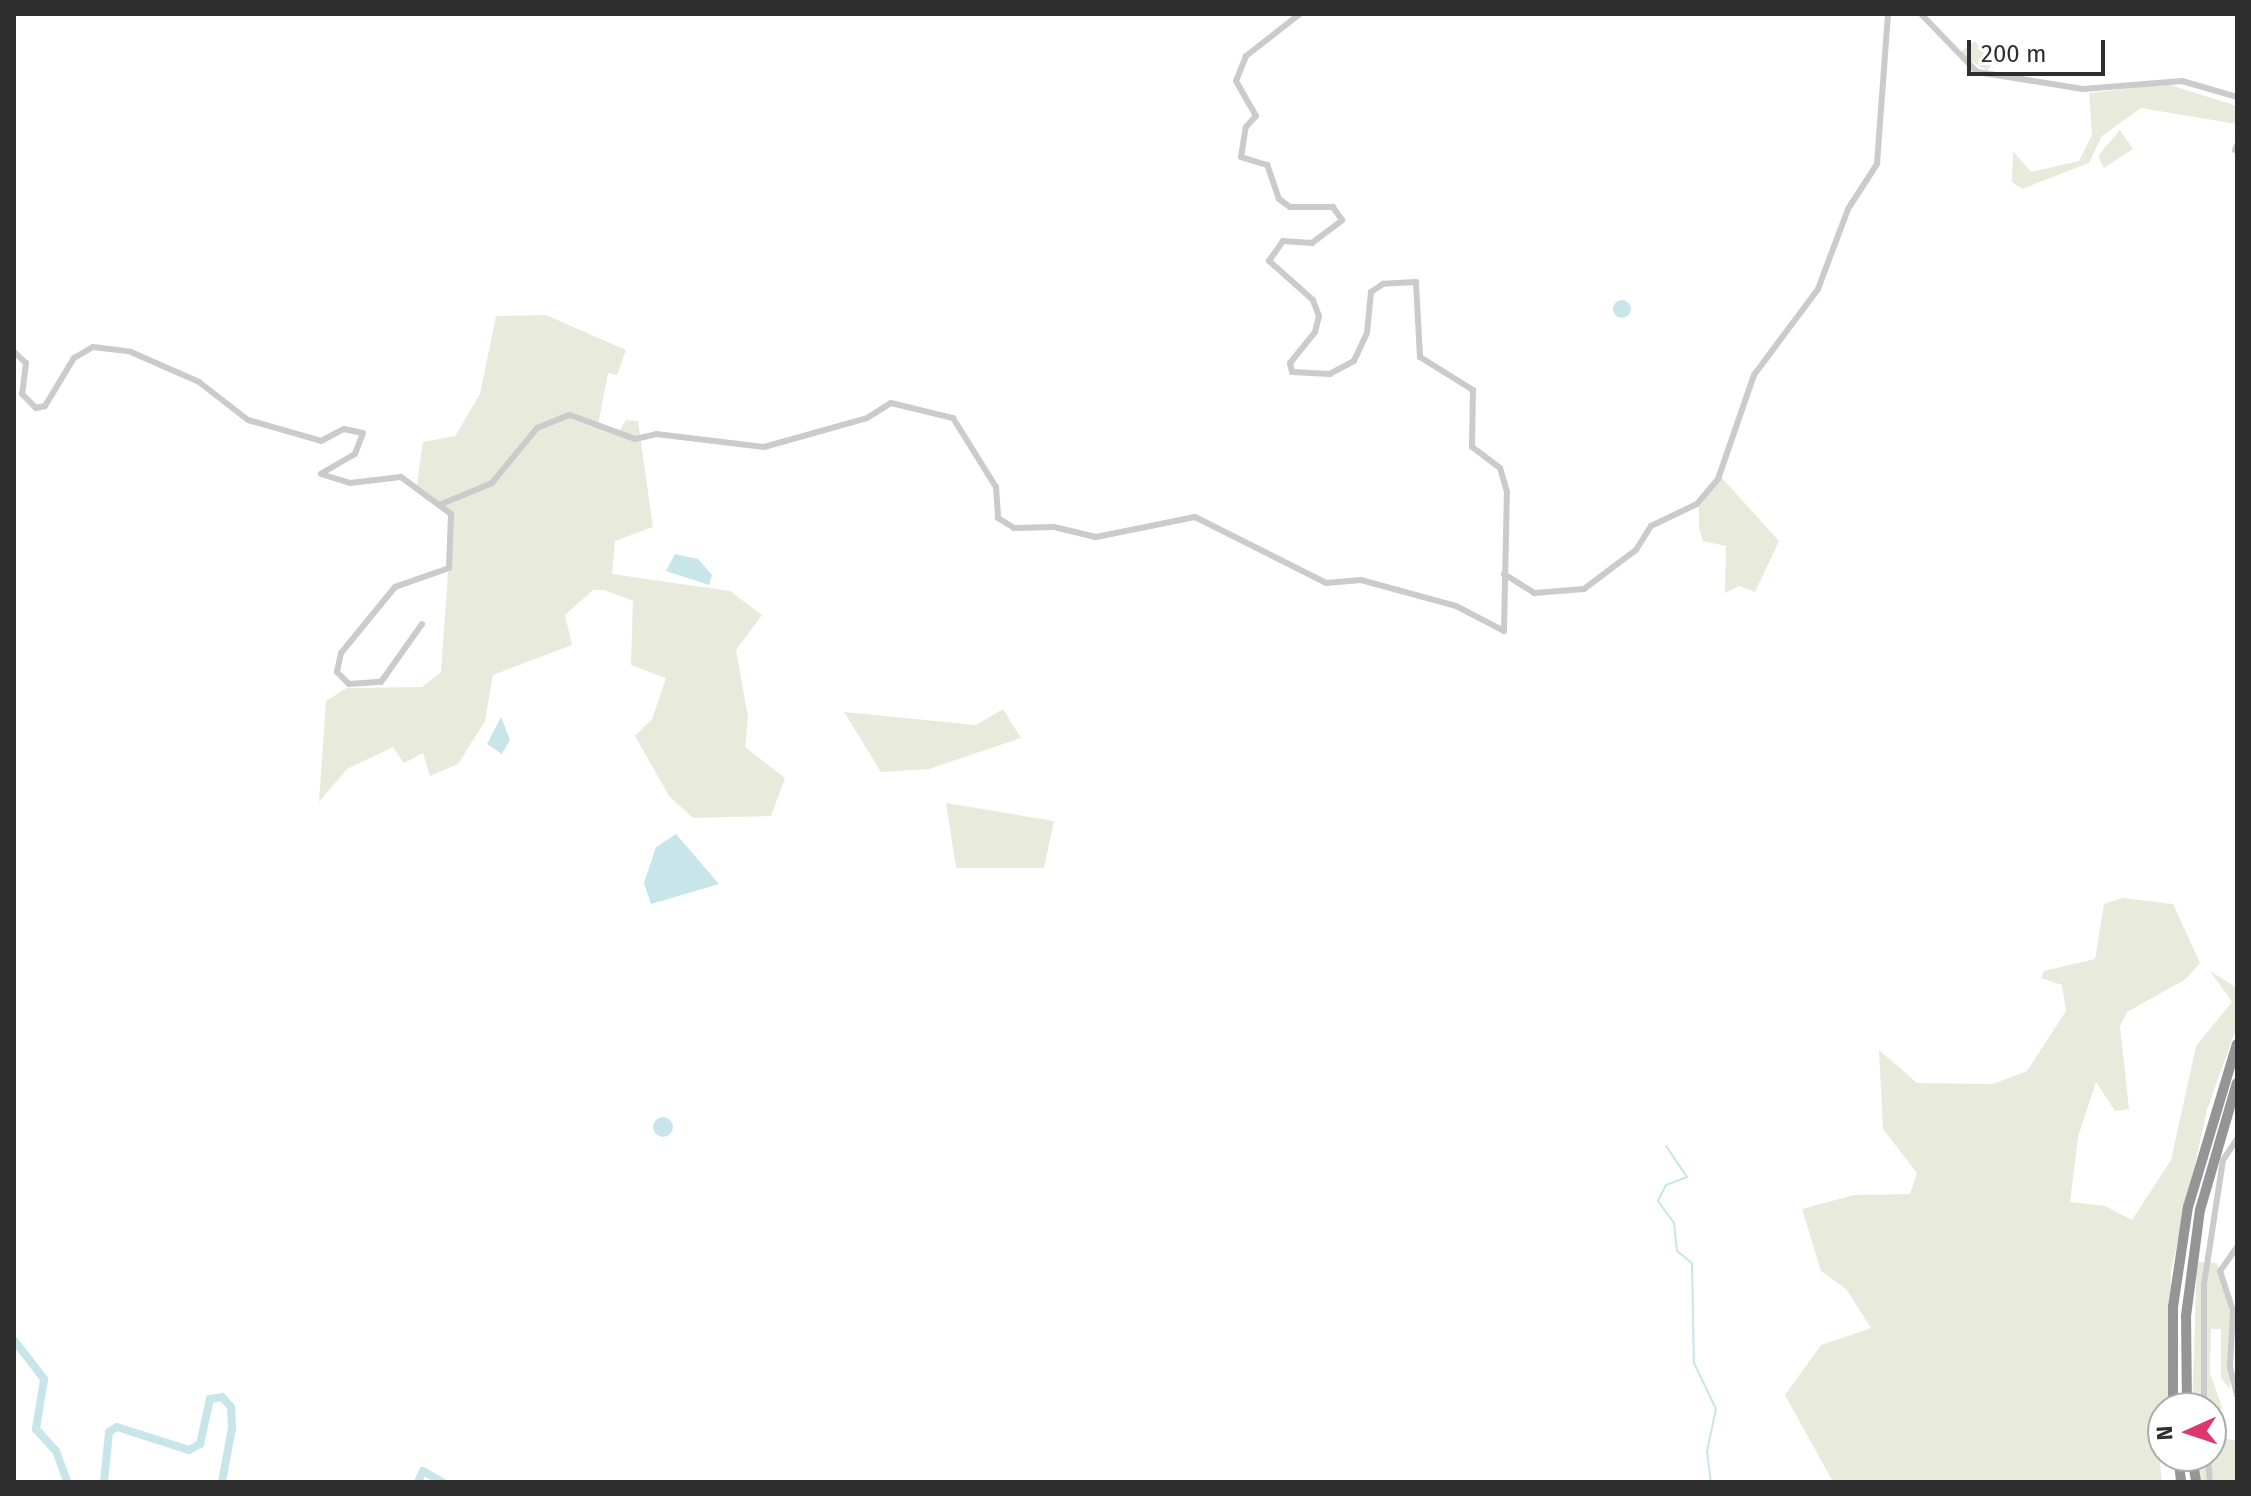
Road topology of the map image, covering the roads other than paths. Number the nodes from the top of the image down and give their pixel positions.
1 (1300, 14) edge
2 (1888, 14) edge
3 (1921, 14) edge
4 (2237, 97) edge
5 (14, 352) edge
6 (439, 505) junction
7 (1504, 574) junction
8 (422, 624) dead end
9 (2237, 1044) edge
10 (2237, 1083) edge
11 (2237, 1139) edge
12 (2237, 1247) edge
13 (2173, 1392) edge
14 (2187, 1392) edge
15 (2204, 1392) edge
16 (2237, 1395) edge

1 - 7 street
2 - 7 street
3 - 4 street
5 - 6 street
6 - 7 street
6 - 8 street
9 - 13 highway
10 - 14 highway
11 - 15 street
12 - 16 street

